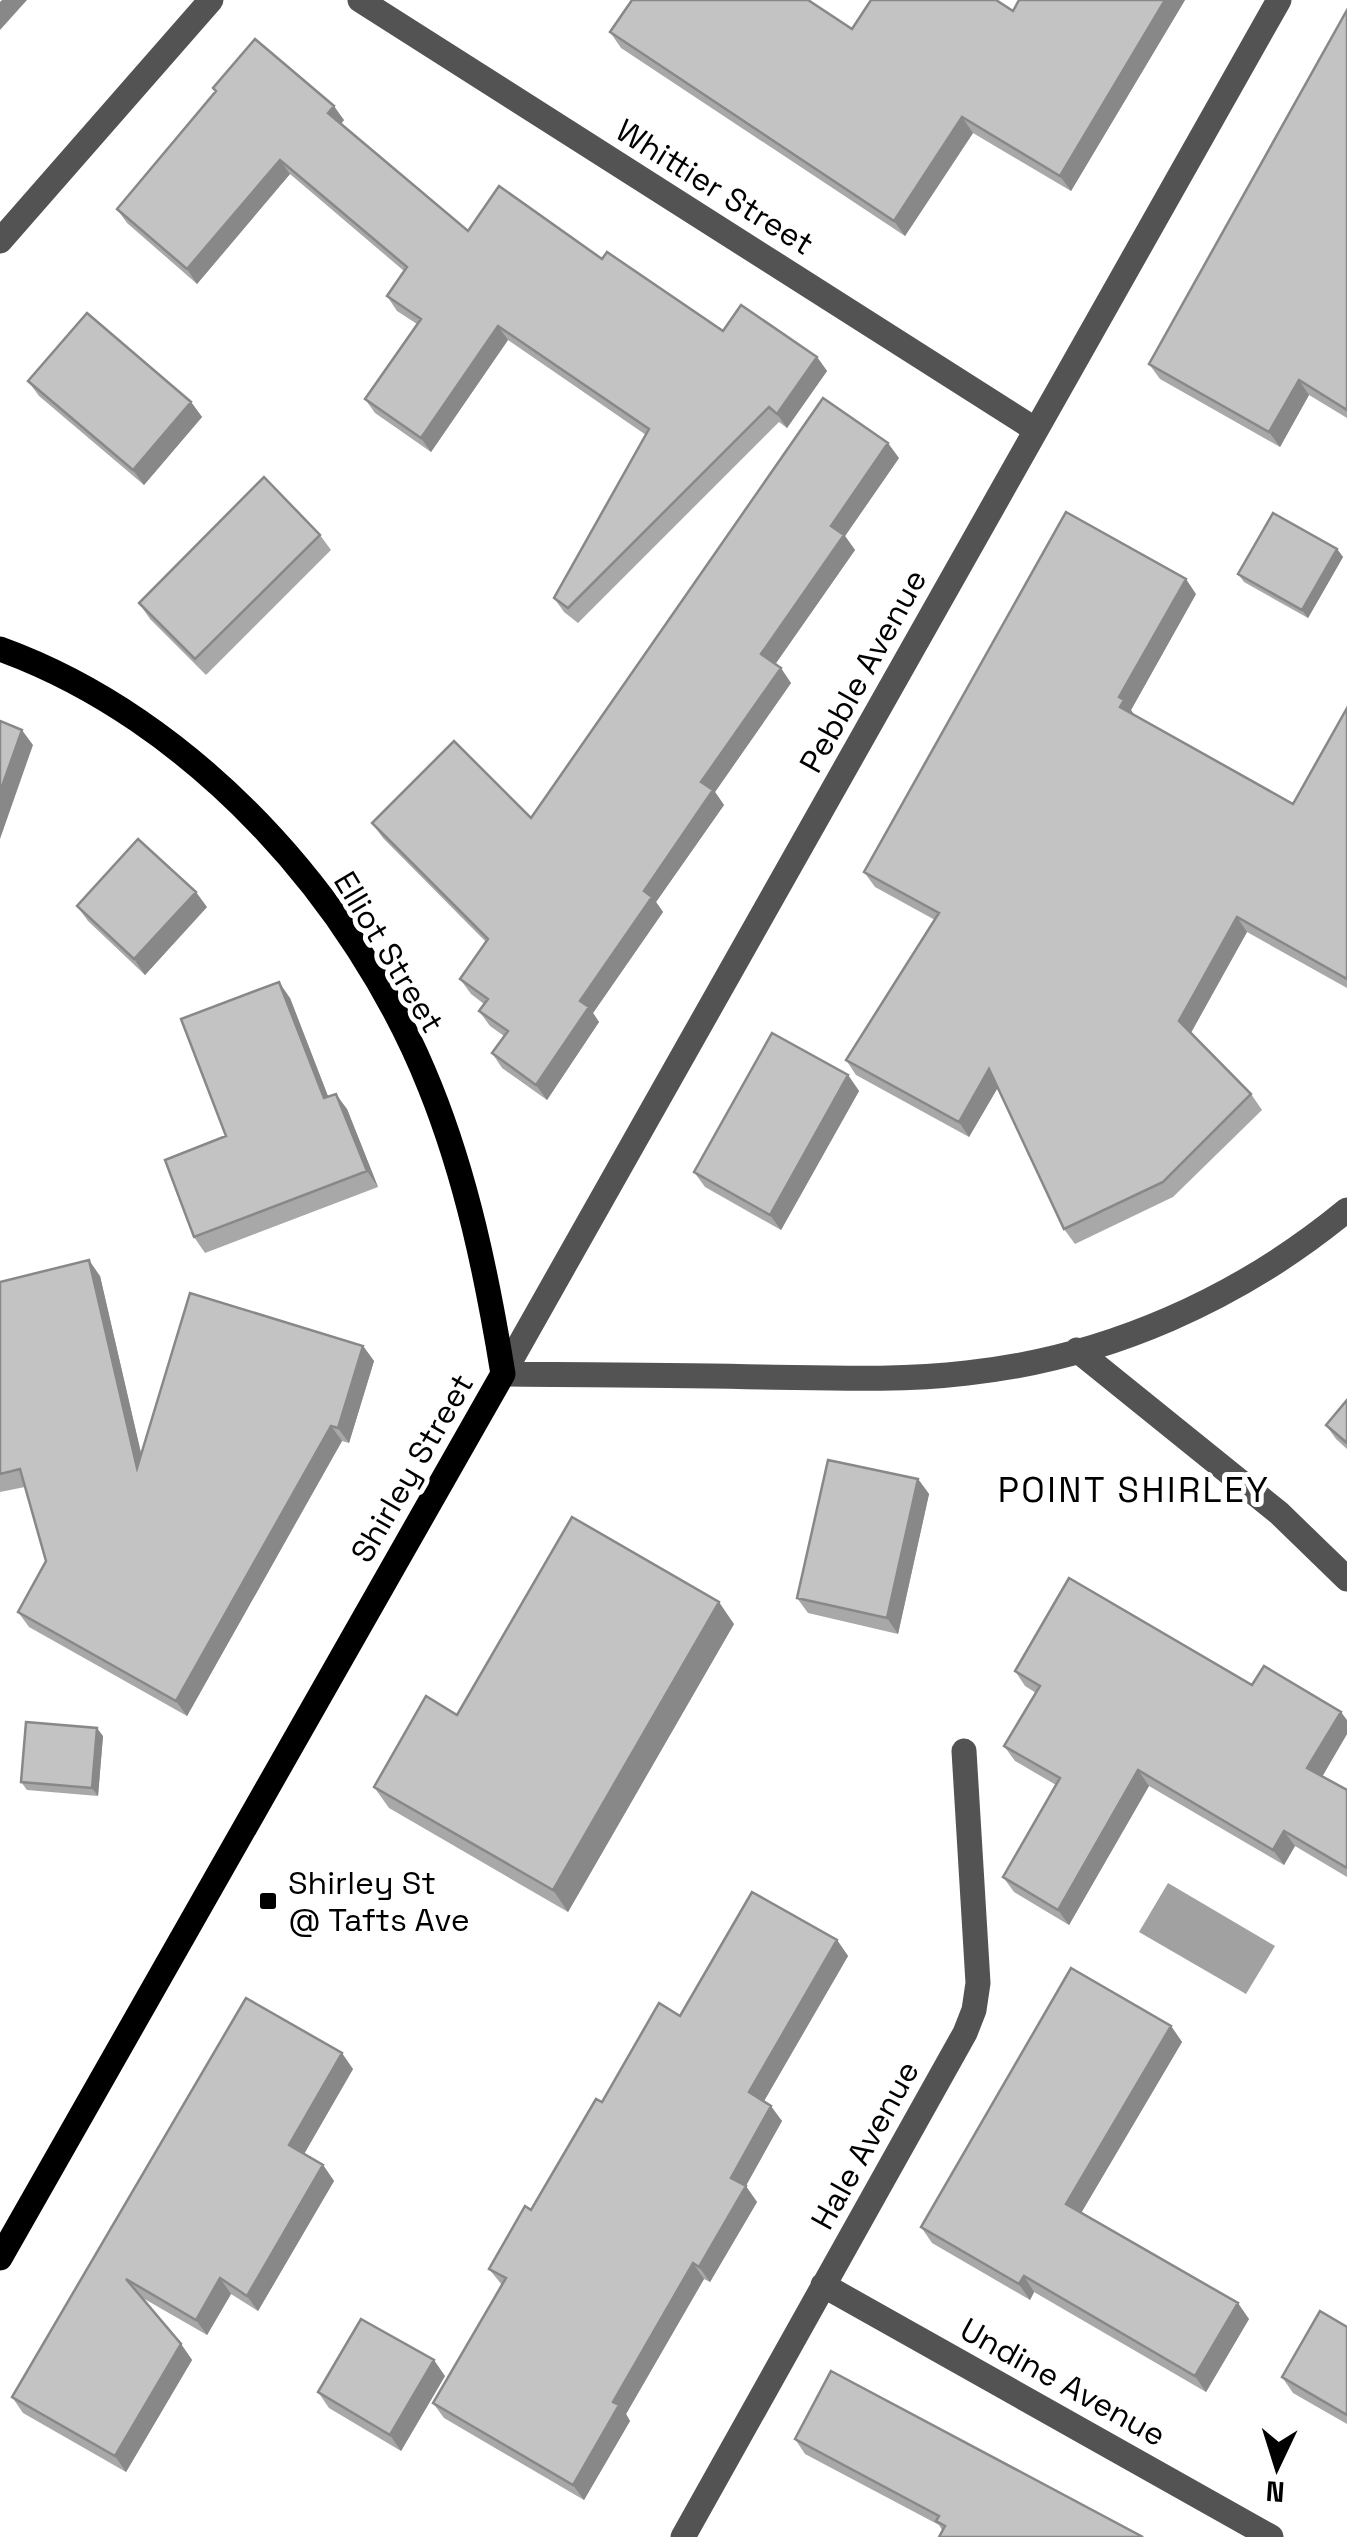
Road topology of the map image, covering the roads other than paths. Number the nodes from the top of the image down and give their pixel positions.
1 (211, 0) edge
2 (360, 0) edge
3 (1280, 0) edge
4 (0, 241) edge
5 (1036, 430) junction
6 (0, 649) edge
7 (1347, 1210) edge
8 (1077, 1350) junction
9 (503, 1374) junction
10 (1347, 1579) edge
11 (964, 1750) dead end
12 (0, 2254) edge
13 (824, 2284) junction
14 (683, 2537) edge
15 (1271, 2537) edge

1 - 4 street
2 - 5 street, Whittier Street
3 - 5 street, Pebble Avenue
5 - 9 street, Pebble Avenue
6 - 9 main road, Elliot Street
7 - 8 street, Shirley Street
8 - 9 street, Shirley Street
8 - 10 street
9 - 12 main road, Shirley Street
11 - 13 street, Hale Avenue
13 - 14 street, Hale Avenue
13 - 15 street, Undine Avenue

